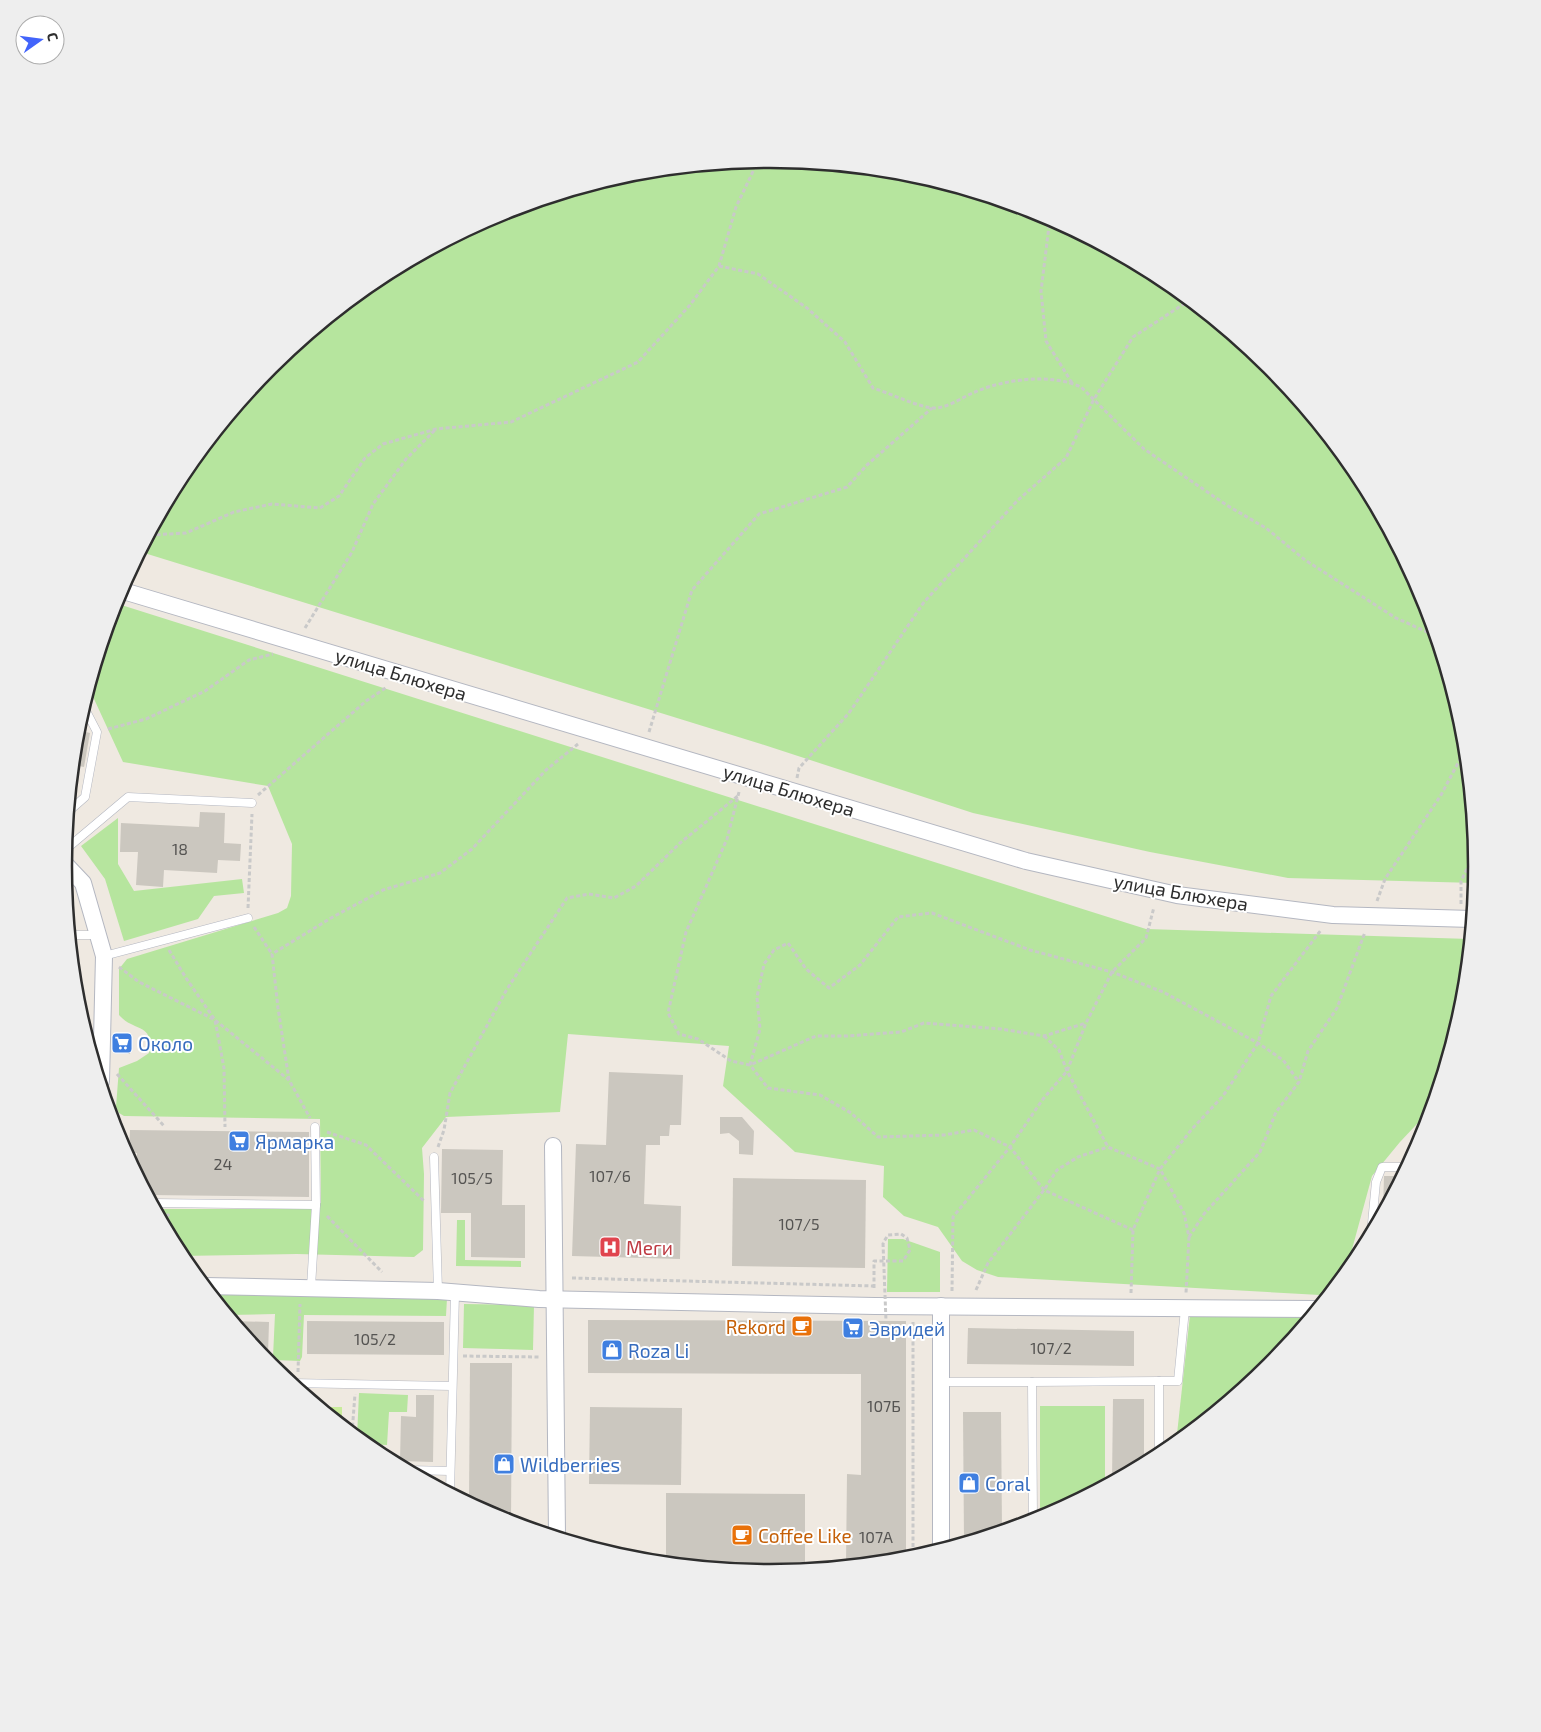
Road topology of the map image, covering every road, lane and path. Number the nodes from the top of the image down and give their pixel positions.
1 (754, 168) edge
2 (1049, 226) edge
3 (719, 266) junction
4 (1184, 304) edge
5 (1072, 383) junction
6 (1094, 399) junction
7 (933, 408) junction
8 (436, 429) junction
9 (156, 535) edge
10 (129, 593) edge
11 (1427, 632) edge
12 (297, 643) junction
13 (388, 686) dead end
14 (654, 714) dead end
15 (89, 717) edge
16 (97, 732) junction
17 (584, 739) dead end
18 (1460, 759) edge
19 (799, 768) dead end
20 (741, 787) dead end
21 (739, 795) junction
22 (252, 803) junction
23 (75, 805) edge
24 (73, 843) edge
25 (1468, 867) edge
26 (72, 872) edge
27 (1154, 907) dead end
28 (1371, 916) junction
29 (248, 918) junction
30 (1466, 918) edge
31 (1326, 924) dead end
32 (76, 935) edge
33 (98, 935) junction
34 (164, 940) junction
35 (272, 954) junction
36 (104, 956) junction
37 (1112, 972) junction
38 (215, 1020) junction
39 (1086, 1022) junction
40 (1044, 1036) junction
41 (1258, 1043) junction
42 (100, 1060) edge
43 (750, 1065) junction
44 (1067, 1071) junction
45 (104, 1072) edge
46 (289, 1080) junction
47 (1299, 1082) junction
48 (165, 1127) dead end
49 (225, 1127) dead end
50 (315, 1128) joint
51 (329, 1132) dead end
52 (554, 1146) dead end
53 (1010, 1147) junction
54 (1108, 1147) junction
55 (434, 1157) joint
56 (1400, 1167) edge
57 (1160, 1169) junction
58 (1044, 1190) junction
59 (159, 1203) edge
60 (316, 1205) junction
61 (436, 1213) junction
62 (1372, 1219) edge
63 (1133, 1230) junction
64 (1189, 1237) junction
65 (382, 1272) dead end
66 (572, 1278) dead end
67 (213, 1286) edge
68 (874, 1286) junction
69 (306, 1287) junction
70 (438, 1291) junction
71 (455, 1293) junction
72 (555, 1299) junction
73 (874, 1306) junction
74 (954, 1306) junction
75 (1130, 1309) junction
76 (1185, 1309) junction
77 (1309, 1309) edge
78 (910, 1316) dead end
79 (886, 1321) dead end
80 (453, 1356) junction
81 (539, 1357) dead end
82 (295, 1377) edge
83 (1159, 1381) junction
84 (942, 1382) junction
85 (1032, 1382) junction
86 (302, 1383) edge
87 (356, 1384) junction
88 (452, 1386) junction
89 (353, 1425) edge
90 (1159, 1445) edge
91 (422, 1470) edge
92 (450, 1471) junction
93 (450, 1486) edge
94 (1033, 1513) edge
95 (557, 1530) edge
96 (941, 1542) edge
97 (913, 1550) edge

1 - 3 path
2 - 5 path
3 - 7 path
3 - 8 path
4 - 6 path
5 - 6 path
5 - 7 path
6 - 11 path
6 - 19 path
7 - 14 path
8 - 9 path
8 - 12 path
10 - 12 street, улица Блюхера
12 - 16 path
12 - 28 street, улица Блюхера
13 - 22 path
15 - 16 lane
16 - 23 lane
17 - 35 path
18 - 28 path
20 - 21 path
21 - 43 path
21 - 55 path
22 - 24 lane
22 - 29 path
25 - 30 path
26 - 33 street
27 - 37 path
28 - 30 street, улица Блюхера
28 - 47 path
29 - 34 lane
29 - 35 path
31 - 41 path
32 - 33 lane
33 - 36 street
34 - 36 lane
34 - 38 path
35 - 46 path
36 - 38 path
36 - 42 street
37 - 39 path
37 - 41 path
37 - 43 path
38 - 46 path
38 - 49 path
39 - 40 path
39 - 44 path
40 - 43 path
40 - 44 path
41 - 47 path
41 - 57 path
43 - 53 path
44 - 53 path
44 - 54 path
45 - 48 path
46 - 50 path
47 - 64 path
50 - 60 lane
51 - 61 path
52 - 72 street
53 - 58 path
53 - 74 path
54 - 57 path
54 - 58 path
55 - 61 lane
56 - 62 lane
57 - 63 path
57 - 64 path
58 - 63 path
58 - 74 path
59 - 60 lane
60 - 65 path
60 - 69 lane
61 - 70 lane
63 - 75 path
64 - 76 path
66 - 68 path
67 - 69 street
68 - 73 path
68 - 79 path, bridge
69 - 70 street
69 - 82 path
70 - 71 street
71 - 72 street
71 - 80 lane
72 - 73 street
72 - 95 street
73 - 74 street
74 - 75 street
74 - 84 street
75 - 76 street
76 - 77 street
76 - 83 lane
78 - 97 path
80 - 81 path
80 - 88 lane
83 - 85 lane
83 - 90 lane
84 - 85 lane
84 - 96 street
85 - 94 lane
86 - 87 lane
87 - 88 lane
87 - 89 path
88 - 92 lane
91 - 92 lane
92 - 93 lane

